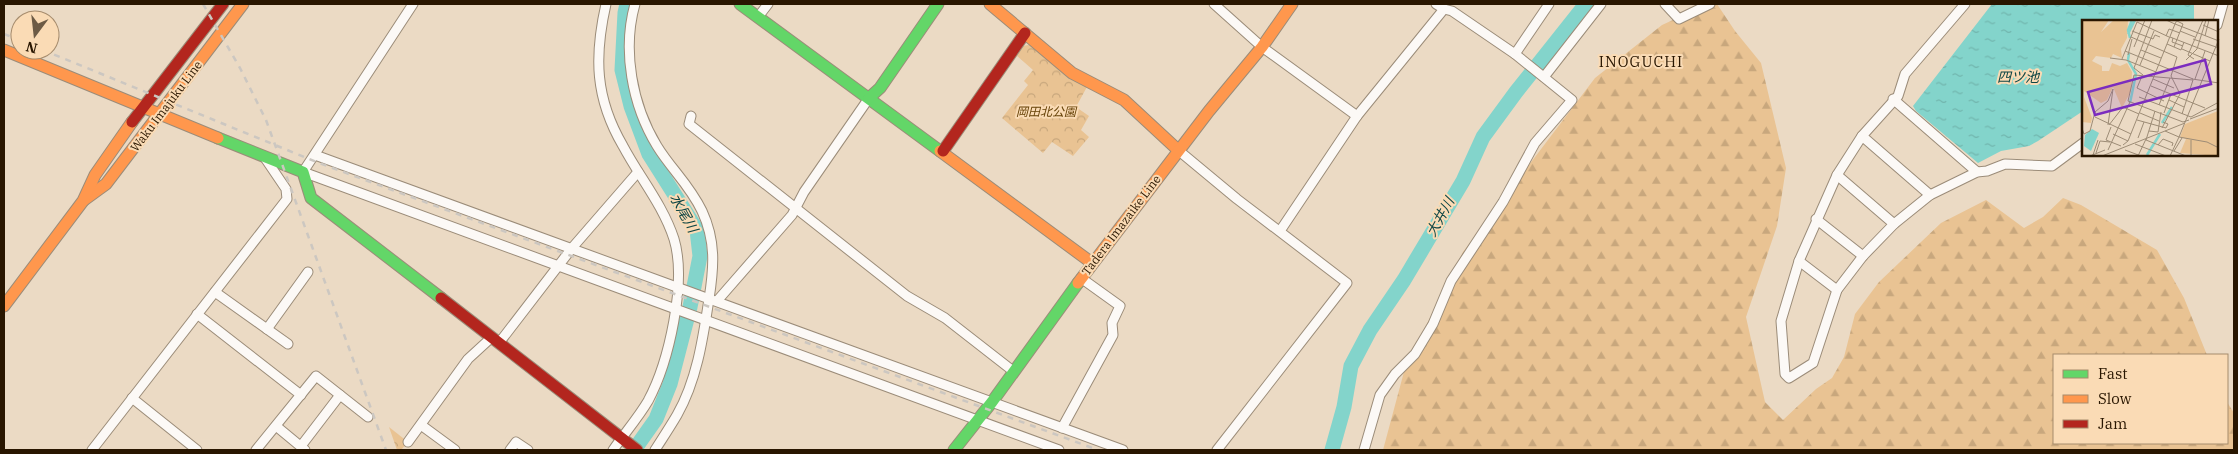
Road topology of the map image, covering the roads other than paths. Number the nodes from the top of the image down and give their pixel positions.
1 (223, 4) edge
2 (243, 4) edge
3 (413, 4) edge
4 (606, 4) edge
5 (635, 4) edge
6 (740, 4) edge
7 (768, 4) edge
8 (938, 4) edge
9 (990, 4) edge
10 (1214, 4) edge
11 (1292, 4) edge
12 (1436, 4) edge
13 (1549, 4) edge
14 (1601, 4) edge
15 (1665, 4) edge
16 (1710, 4) edge
17 (1964, 4) edge
18 (2223, 4) edge
19 (1444, 10) junction
20 (758, 17) junction
21 (2218, 22) edge
22 (1025, 33) junction
23 (1262, 47) junction
24 (4, 50) edge
25 (1515, 54) junction
26 (1544, 77) junction
27 (869, 98) junction
28 (1894, 99) junction
29 (142, 108) junction
30 (158, 115) junction
31 (691, 116) dead end
32 (1358, 116) junction
33 (1862, 136) junction
34 (2082, 144) edge
35 (1178, 150) junction
36 (943, 152) junction
37 (315, 155) junction
38 (265, 158) junction
39 (303, 172) junction
40 (638, 172) junction
41 (1977, 172) junction
42 (1837, 176) junction
43 (1930, 195) junction
44 (83, 201) junction
45 (796, 206) junction
46 (1816, 219) junction
47 (1894, 224) junction
48 (1280, 232) junction
49 (572, 248) junction
50 (1863, 256) junction
51 (1799, 261) junction
52 (1092, 263) junction
53 (559, 268) junction
54 (308, 272) dead end
55 (1081, 278) junction
56 (679, 288) junction
57 (1837, 290) junction
58 (215, 292) junction
59 (713, 300) junction
60 (4, 306) edge
61 (674, 310) junction
62 (197, 314) junction
63 (707, 322) junction
64 (267, 329) junction
65 (496, 340) junction
66 (288, 344) dead end
67 (1013, 371) junction
68 (301, 395) junction
69 (340, 396) junction
70 (132, 398) junction
71 (992, 402) junction
72 (368, 417) dead end
73 (977, 420) junction
74 (421, 425) junction
75 (276, 426) junction
76 (1062, 428) junction
77 (622, 438) junction
78 (408, 442) dead end
79 (303, 448) edge
80 (92, 450) edge
81 (197, 450) edge
82 (256, 450) edge
83 (455, 450) edge
84 (510, 450) edge
85 (528, 450) edge
86 (613, 450) edge
87 (637, 450) edge
88 (655, 450) edge
89 (954, 450) edge
90 (1059, 450) edge
91 (1123, 450) edge
92 (1217, 450) edge
93 (1364, 450) edge

1 - 29 street, Waku Imajuku Line
2 - 30 street, Waku Imajuku Line
3 - 37 street
4 - 40 street
5 - 59 street
6 - 20 street
7 - 20 street
8 - 27 street
9 - 22 street
10 - 23 street
11 - 23 street, Tadera Imazaike Line
12 - 19 street
13 - 25 street
14 - 26 street
15 - 16 street
17 - 28 street
18 - 21 street
19 - 25 street
19 - 32 street
20 - 27 street
22 - 35 street
22 - 36 street
23 - 32 street
23 - 35 street, Tadera Imazaike Line
24 - 29 street
25 - 26 street
26 - 93 street
27 - 36 street
27 - 45 street
28 - 33 street
28 - 41 street
29 - 30 street
29 - 44 street, Waku Imajuku Line
30 - 38 street
30 - 44 street, Waku Imajuku Line
31 - 45 street
32 - 48 street
33 - 42 street
33 - 43 street
34 - 41 street
35 - 48 street
35 - 52 street, Tadera Imazaike Line
36 - 52 street
37 - 39 street
37 - 49 street
38 - 39 street
38 - 58 street
39 - 53 street
39 - 65 street
40 - 49 street
40 - 56 street
41 - 43 street
42 - 46 street
42 - 47 street
43 - 47 street
44 - 60 street, Waku Imajuku Line
45 - 59 street
45 - 67 street
46 - 50 street
46 - 51 street
47 - 50 street
48 - 92 street
49 - 53 street
49 - 56 street
50 - 57 street
51 - 57 street
51 - 57 street
52 - 55 street, Tadera Imazaike Line
53 - 61 street
53 - 65 street
54 - 64 street
55 - 67 street, Tadera Imazaike Line
55 - 76 street
56 - 59 street
56 - 61 street
58 - 62 street
58 - 64 street
59 - 63 street
59 - 71 street
61 - 63 street
61 - 77 street
62 - 68 street
62 - 70 street
63 - 73 street
63 - 88 street
64 - 66 street
65 - 74 street
65 - 77 street
67 - 71 street, Tadera Imazaike Line
68 - 69 street
68 - 75 street
69 - 72 street
69 - 79 street
70 - 80 street
70 - 81 street
71 - 73 street, Tadera Imazaike Line
71 - 76 street
73 - 89 street, Tadera Imazaike Line
73 - 90 street
74 - 78 street
74 - 83 street
75 - 79 street
75 - 82 street
76 - 91 street
77 - 86 street
77 - 87 street
84 - 85 street

